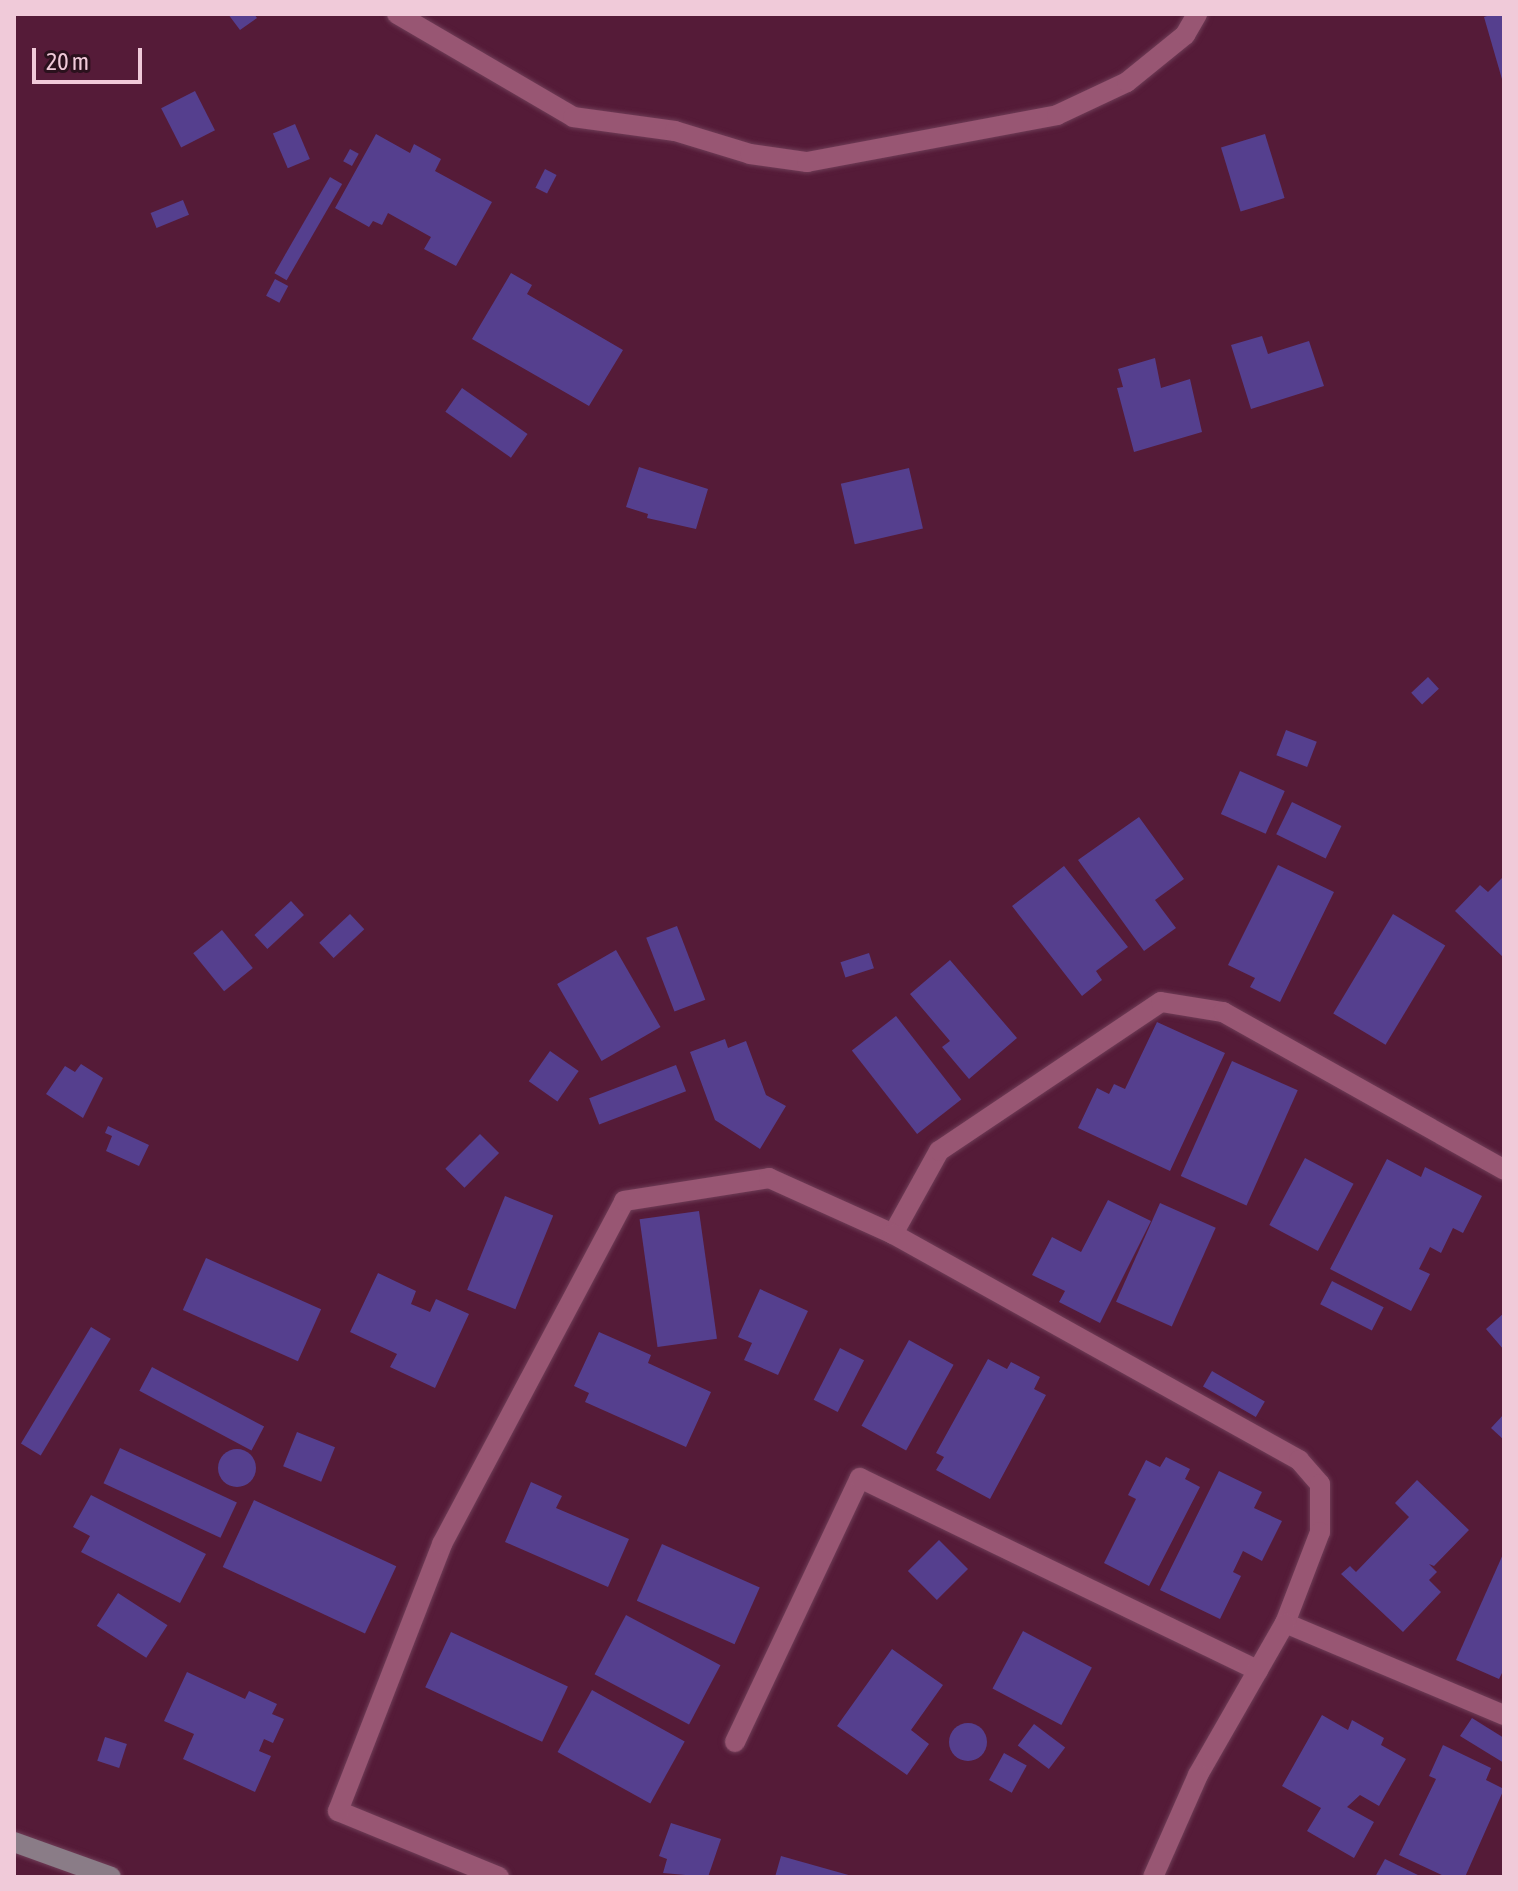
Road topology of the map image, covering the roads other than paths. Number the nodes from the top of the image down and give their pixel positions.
1 (397, 14) edge
2 (1197, 14) edge
3 (1504, 1170) edge
4 (893, 1234) junction
5 (1285, 1623) junction
6 (1258, 1670) junction
7 (1504, 1715) edge
8 (735, 1742) dead end
9 (14, 1842) edge
10 (111, 1877) edge
11 (499, 1877) edge
12 (1153, 1877) edge

1 - 2 street
3 - 4 street
4 - 5 street
4 - 11 street
5 - 6 street
5 - 7 street
6 - 8 street
6 - 12 street
9 - 10 main road

